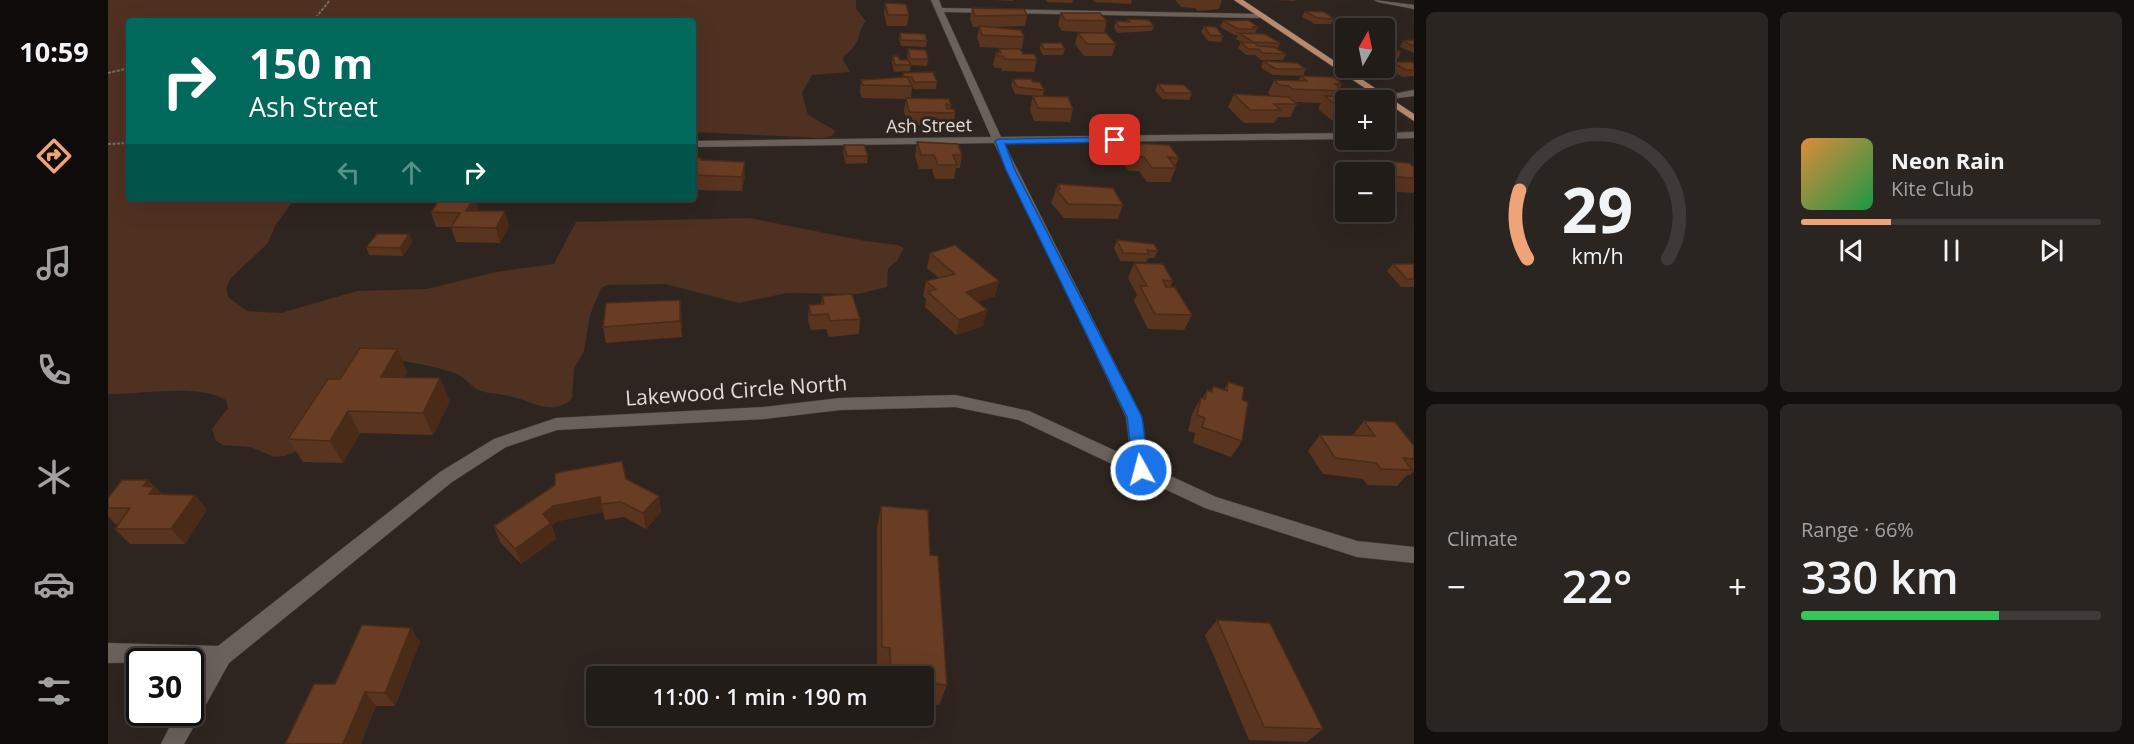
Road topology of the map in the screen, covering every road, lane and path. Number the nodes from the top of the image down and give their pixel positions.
1 (330, 0) edge
2 (1238, 0) edge
3 (1378, 0) edge
4 (937, 5) edge
5 (1414, 7) edge
6 (1259, 15) junction
7 (315, 18) edge
8 (126, 69) edge
9 (108, 73) edge
10 (1372, 90) edge
11 (1414, 93) edge
12 (1395, 95) edge
13 (1395, 105) edge
14 (1414, 118) edge
15 (1414, 135) edge
16 (1335, 136) edge
17 (1395, 136) edge
18 (999, 141) junction
19 (126, 143) edge
20 (108, 144) edge
21 (696, 144) edge
22 (1141, 470) junction
23 (1414, 555) edge
24 (108, 653) edge
25 (222, 656) junction
26 (204, 687) edge
27 (181, 726) edge
28 (171, 744) edge

1 - 7 path
2 - 6 main road
3 - 5 street
4 - 6 street
4 - 18 street
6 - 10 main road
8 - 9 path
11 - 12 street
13 - 14 main road
15 - 17 street
16 - 18 street, Ash Street
18 - 21 street, Ash Street
18 - 22 street
19 - 20 path
22 - 23 street, Lakewood Circle North
22 - 25 street, Lakewood Circle North
24 - 25 street
25 - 26 street
27 - 28 street

